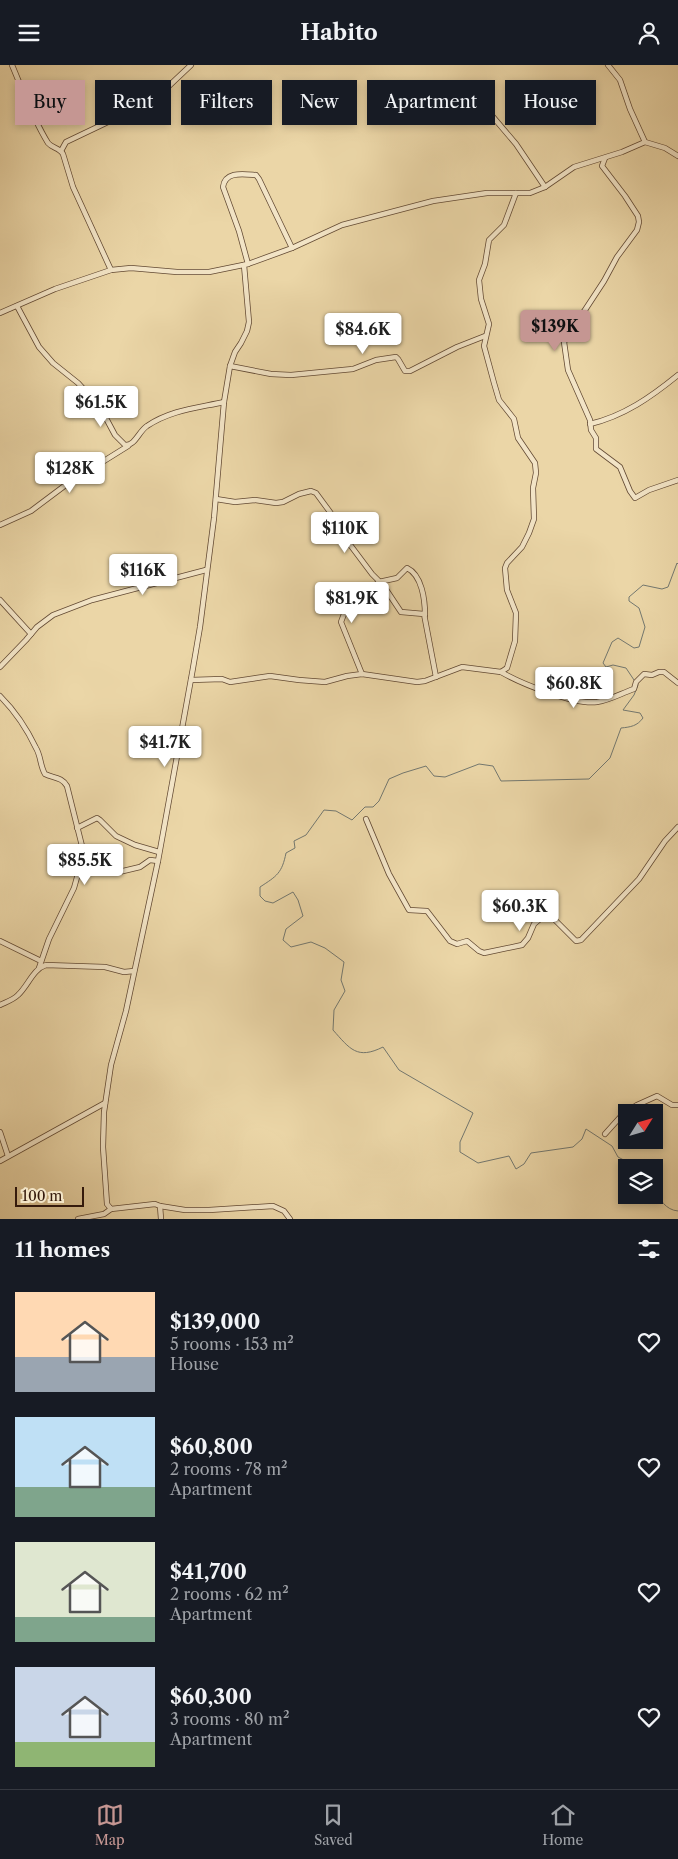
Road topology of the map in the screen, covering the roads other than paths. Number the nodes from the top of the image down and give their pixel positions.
1 (12, 65) edge
2 (191, 65) edge
3 (608, 65) edge
4 (495, 119) edge
5 (644, 142) junction
6 (62, 151) junction
7 (678, 156) edge
8 (604, 158) junction
9 (545, 187) junction
10 (516, 193) junction
11 (292, 248) junction
12 (246, 264) junction
13 (111, 270) junction
14 (17, 305) junction
15 (0, 313) edge
16 (485, 336) junction
17 (230, 366) junction
18 (678, 375) edge
19 (224, 402) junction
20 (590, 424) junction
21 (129, 446) junction
22 (678, 481) edge
23 (216, 499) junction
24 (0, 525) edge
25 (206, 570) junction
26 (379, 582) junction
27 (0, 600) edge
28 (425, 616) junction
29 (31, 633) junction
30 (0, 667) edge
31 (501, 673) junction
32 (362, 674) junction
33 (436, 677) junction
34 (192, 680) junction
35 (678, 683) edge
36 (0, 696) edge
37 (366, 819) dead end
38 (678, 827) edge
39 (77, 828) junction
40 (159, 852) junction
41 (85, 858) junction
42 (158, 861) junction
43 (0, 941) edge
44 (41, 961) junction
45 (46, 965) junction
46 (38, 968) junction
47 (134, 971) junction
48 (0, 1005) edge
49 (105, 1103) junction
50 (678, 1105) edge
51 (0, 1132) edge
52 (605, 1134) dead end
53 (8, 1157) junction
54 (0, 1161) edge
55 (160, 1205) junction
56 (111, 1209) junction
57 (78, 1219) edge
58 (161, 1219) edge
59 (290, 1219) edge

1 - 6 street
2 - 6 street
3 - 5 street
4 - 9 street
5 - 7 street
5 - 8 street
6 - 13 street
8 - 9 street
8 - 20 street
9 - 10 street
10 - 11 street
10 - 16 street
11 - 12 street
11 - 12 street
12 - 13 street
12 - 17 street
13 - 14 street
14 - 15 street
14 - 21 street
16 - 17 street
16 - 31 street
17 - 19 street
18 - 20 street
19 - 21 street
19 - 23 street
20 - 22 street
21 - 24 street
23 - 25 street
23 - 26 street
25 - 29 street
25 - 34 street
26 - 28 street
26 - 28 street
26 - 32 street
27 - 29 street
28 - 33 street
29 - 30 street
31 - 33 street
31 - 35 street
32 - 33 street
32 - 34 street
34 - 40 street
36 - 39 street
37 - 38 street
39 - 40 street
39 - 41 street
40 - 42 street
41 - 42 street
41 - 44 street
42 - 47 street
43 - 44 street
44 - 45 street
44 - 46 street
45 - 46 street
45 - 47 street
46 - 48 street
47 - 49 street
49 - 53 street
49 - 56 street
50 - 52 street
51 - 53 street
53 - 54 street
55 - 56 street
55 - 58 street
55 - 59 street
56 - 57 street

